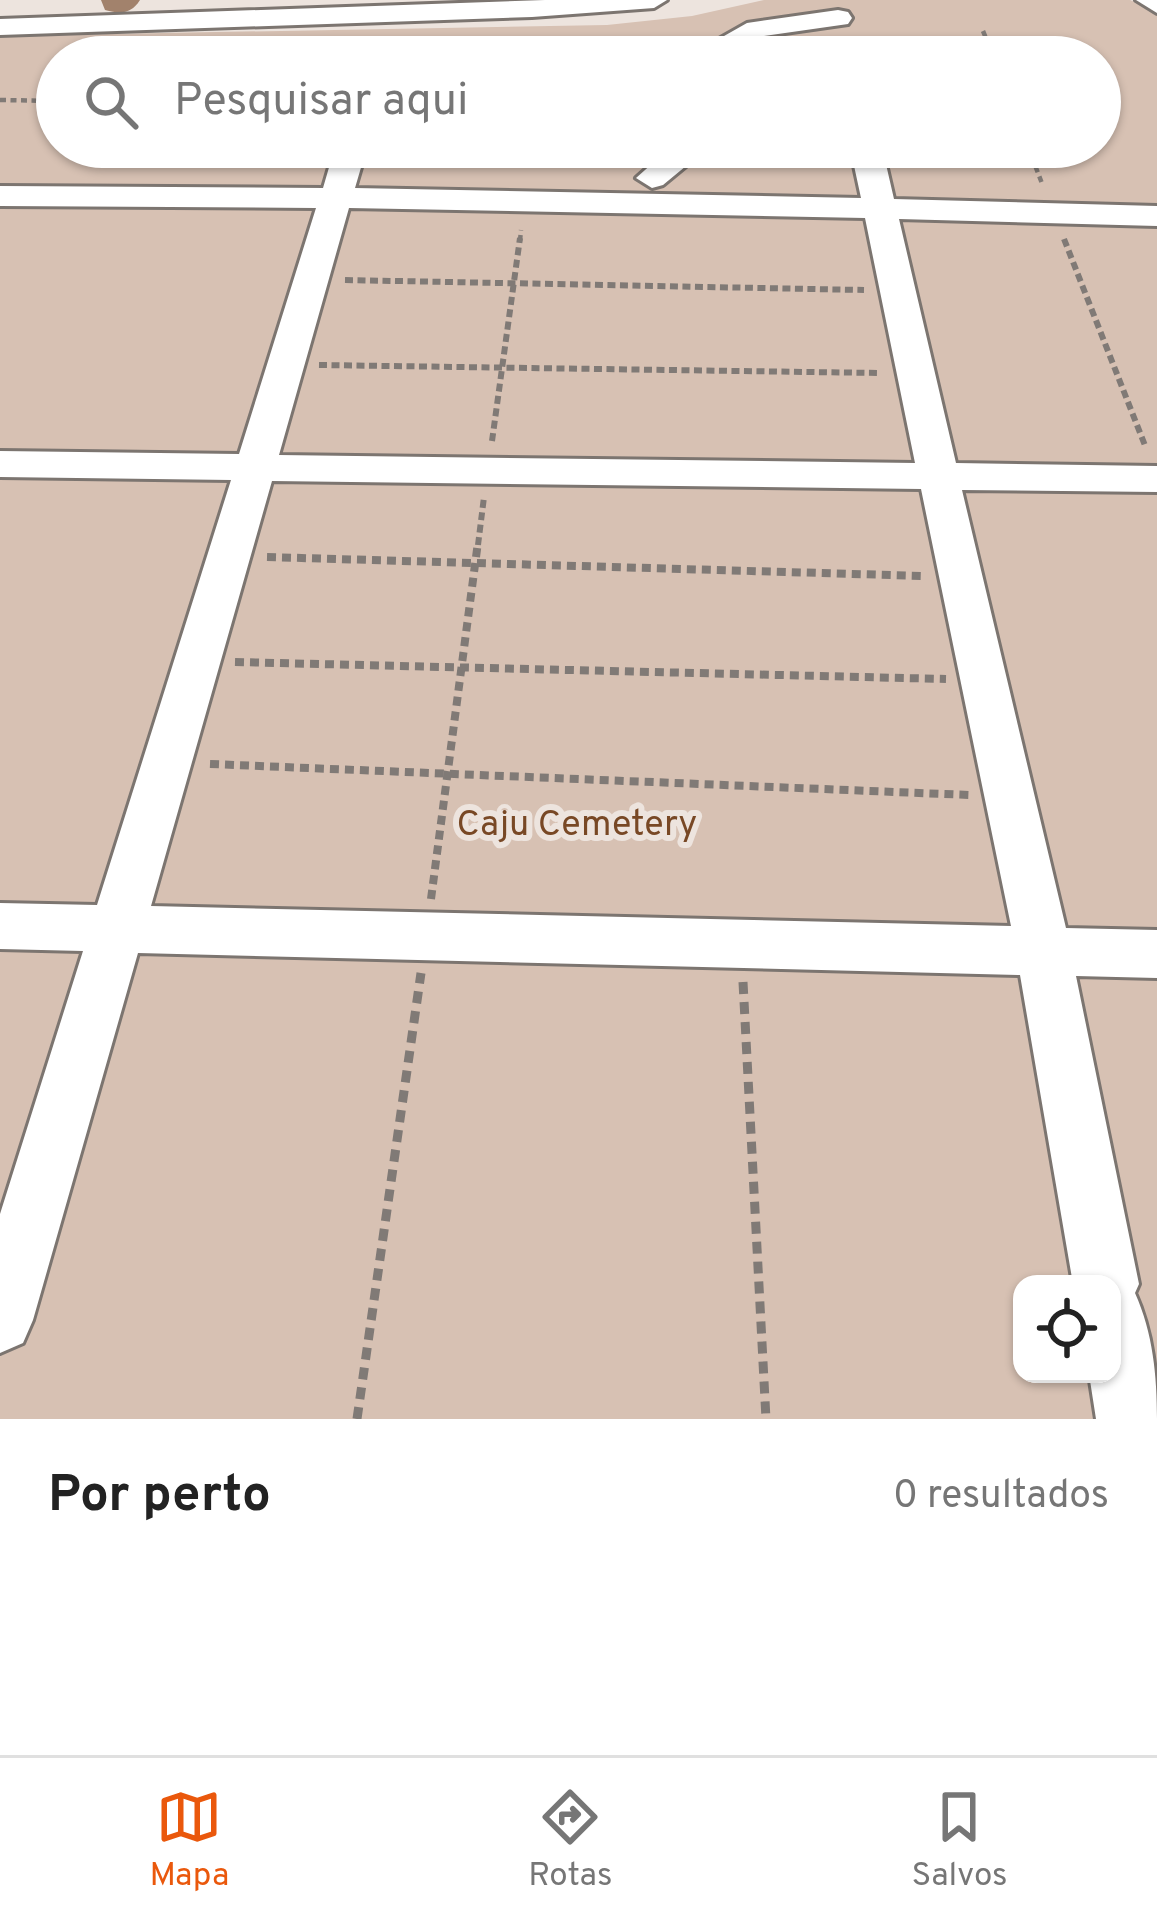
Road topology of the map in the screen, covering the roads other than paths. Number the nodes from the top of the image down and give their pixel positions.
1 (5, 0) edge
2 (153, 0) edge
3 (654, 0) edge
4 (1149, 0) edge
5 (530, 4) edge
6 (1157, 4) edge
7 (839, 18) edge
8 (90, 23) junction
9 (134, 23) junction
10 (0, 27) edge
11 (743, 36) edge
12 (346, 168) edge
13 (667, 168) edge
14 (871, 168) edge
15 (652, 178) dead end
16 (0, 196) edge
17 (338, 197) junction
18 (879, 206) junction
19 (1157, 216) edge
20 (0, 464) edge
21 (256, 467) junction
22 (1153, 467) edge
23 (940, 477) junction
24 (0, 926) edge
25 (117, 929) junction
26 (1042, 949) junction
27 (1157, 954) edge
28 (1104, 1275) edge
29 (0, 1320) edge
30 (1121, 1365) edge
31 (1131, 1419) edge

1 - 8 street
2 - 9 street
3 - 5 street
4 - 6 street
5 - 9 street
7 - 11 street
8 - 9 street
8 - 10 street
12 - 17 street
13 - 15 street
14 - 18 street
16 - 17 street
17 - 18 street
17 - 21 street
18 - 19 street
18 - 23 street
20 - 21 street
21 - 23 street
21 - 25 street
22 - 23 street
23 - 26 street
24 - 25 street
25 - 26 street
25 - 29 street
26 - 27 street
26 - 28 street
30 - 31 street

